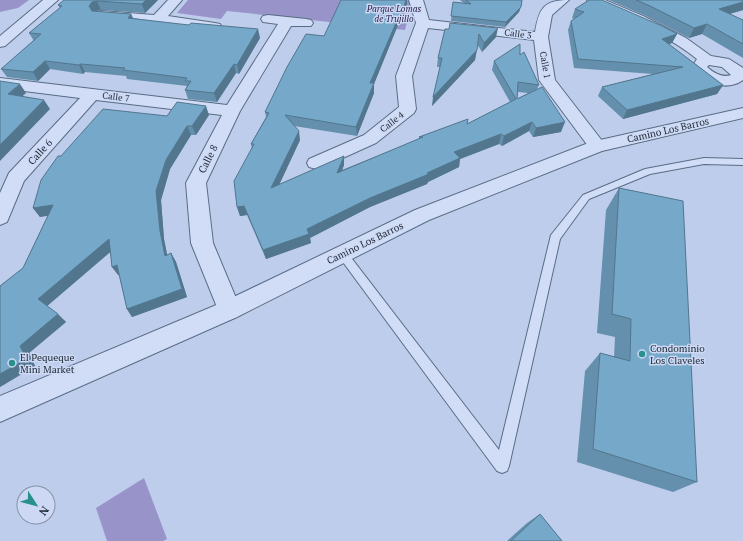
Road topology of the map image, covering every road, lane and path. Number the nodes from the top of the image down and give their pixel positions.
1 (51, 0) edge
2 (175, 0) edge
3 (416, 0) edge
4 (562, 0) edge
5 (594, 0) edge
6 (101, 15) edge
7 (158, 19) junction
8 (268, 19) dead end
9 (287, 21) junction
10 (306, 23) dead end
11 (423, 23) junction
12 (215, 27) edge
13 (541, 37) junction
14 (0, 43) edge
15 (707, 60) dead end
16 (0, 83) edge
17 (92, 94) junction
18 (232, 111) junction
19 (743, 113) edge
20 (597, 146) junction
21 (743, 162) edge
22 (316, 163) dead end
23 (0, 217) edge
24 (342, 254) junction
25 (229, 310) junction
26 (0, 409) edge

1 - 14 street
2 - 7 street
3 - 11 street
4 - 13 street, Calle 1
5 - 15 street
6 - 7 street
7 - 12 street
8 - 9 street
9 - 10 street
9 - 18 street, Calle 8
11 - 13 street, Calle 3
11 - 22 street, Calle 4
13 - 20 street, Calle 1
16 - 17 street, Calle 7
17 - 18 street, Calle 7
17 - 23 street, Calle 6
18 - 25 street, Calle 8
19 - 20 street, Camino Los Barros
20 - 24 street, Camino Los Barros
21 - 24 lane
24 - 25 street, Camino Los Barros
25 - 26 street, Camino Los Barros

